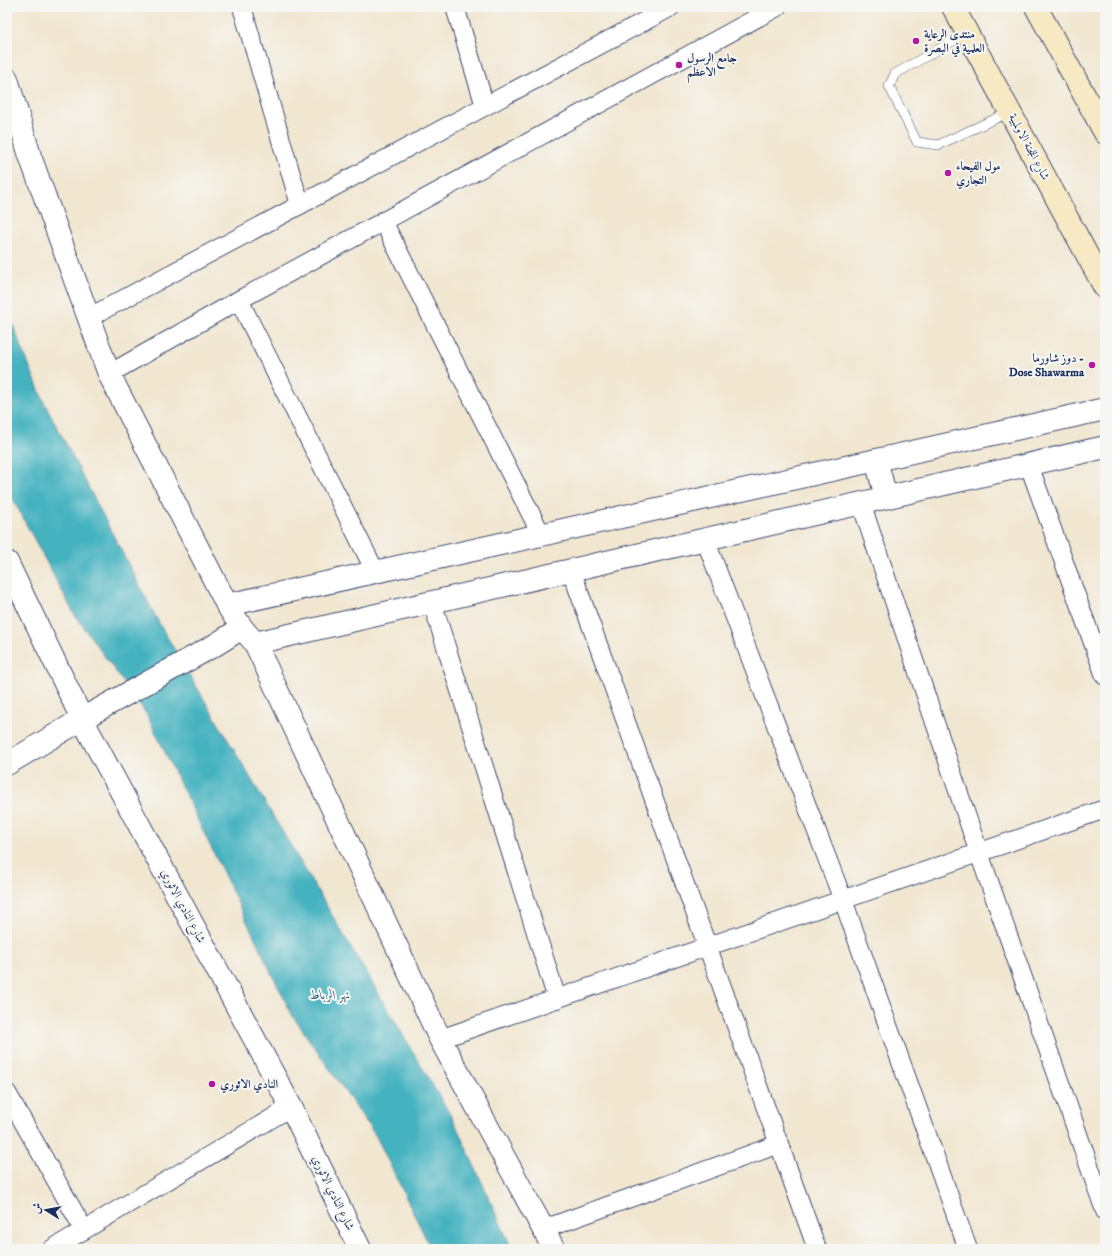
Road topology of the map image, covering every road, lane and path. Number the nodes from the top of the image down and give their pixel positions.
1 (242, 7) edge
2 (455, 7) edge
3 (777, 7) edge
4 (953, 7) edge
5 (1036, 7) edge
6 (662, 9) edge
7 (967, 33) junction
8 (7, 78) edge
9 (485, 106) junction
10 (1010, 112) junction
11 (1105, 133) edge
12 (300, 205) junction
13 (384, 221) junction
14 (1105, 288) edge
15 (239, 300) junction
16 (88, 318) junction
17 (109, 374) junction
18 (1105, 409) edge
19 (1105, 447) edge
20 (876, 460) junction
21 (1029, 465) junction
22 (886, 497) junction
23 (861, 503) junction
24 (542, 536) junction
25 (705, 539) junction
26 (8, 566) edge
27 (571, 570) junction
28 (376, 572) junction
29 (432, 602) junction
30 (227, 605) junction
31 (248, 636) junction
32 (1105, 676) edge
33 (85, 717) junction
34 (7, 764) edge
35 (1105, 809) edge
36 (979, 853) junction
37 (843, 900) junction
38 (708, 947) junction
39 (557, 999) junction
40 (440, 1040) junction
41 (7, 1093) edge
42 (291, 1108) junction
43 (779, 1144) junction
44 (1105, 1211) edge
45 (544, 1229) junction
46 (84, 1230) junction
47 (52, 1249) edge
48 (360, 1249) edge
49 (554, 1249) edge
50 (817, 1249) edge
51 (968, 1249) edge

1 - 12 street
2 - 9 street
3 - 13 street
4 - 7 main road, شارع اللجنة الاولمبية
5 - 11 main road
6 - 9 street
7 - 10 main road, شارع اللجنة الاولمبية
7 - 10 lane
8 - 16 street
9 - 12 street
10 - 14 main road, شارع اللجنة الاولمبية
12 - 16 street
13 - 15 street
13 - 24 street
15 - 17 street
15 - 28 street
16 - 17 street
17 - 30 street
18 - 20 street
19 - 21 street
20 - 22 street
20 - 24 street
21 - 22 street
21 - 32 street
22 - 23 street
23 - 25 street
23 - 36 street
24 - 28 street
25 - 27 street
25 - 37 street
26 - 33 street, شارع النادي الاثوري
27 - 29 street
27 - 38 street
28 - 30 street
29 - 31 street
29 - 39 street
30 - 31 street
31 - 33 street
31 - 40 street
33 - 34 street
33 - 42 street, شارع النادي الاثوري
35 - 36 street
36 - 37 street
36 - 44 street
37 - 38 street
37 - 51 street
38 - 39 street
38 - 43 street
39 - 40 street
40 - 45 street
41 - 46 street
42 - 46 street
42 - 48 street, شارع النادي الاثوري
43 - 45 street
43 - 50 street
45 - 49 street
46 - 47 street

